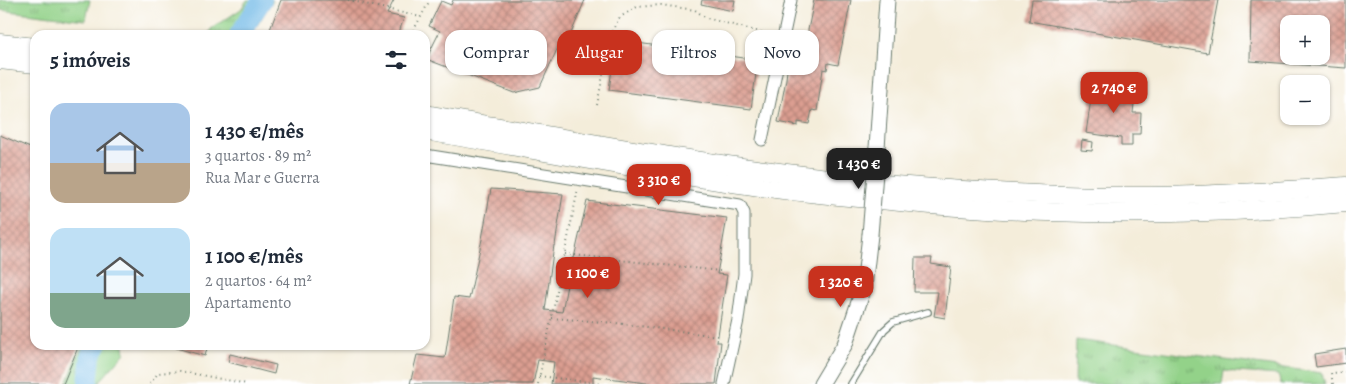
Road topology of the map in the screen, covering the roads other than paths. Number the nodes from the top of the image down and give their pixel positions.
1 (792, 0) edge
2 (887, 0) edge
3 (0, 43) edge
4 (30, 46) edge
5 (0, 60) edge
6 (30, 63) edge
7 (430, 115) edge
8 (430, 132) edge
9 (762, 140) dead end
10 (430, 156) edge
11 (1346, 186) edge
12 (1346, 203) edge
13 (928, 312) dead end
14 (724, 384) edge
15 (821, 384) edge
16 (850, 384) edge

1 - 9 street
2 - 15 street, bridge
3 - 4 main road
5 - 6 main road
7 - 11 main road
8 - 12 main road
10 - 14 street
13 - 16 lane

